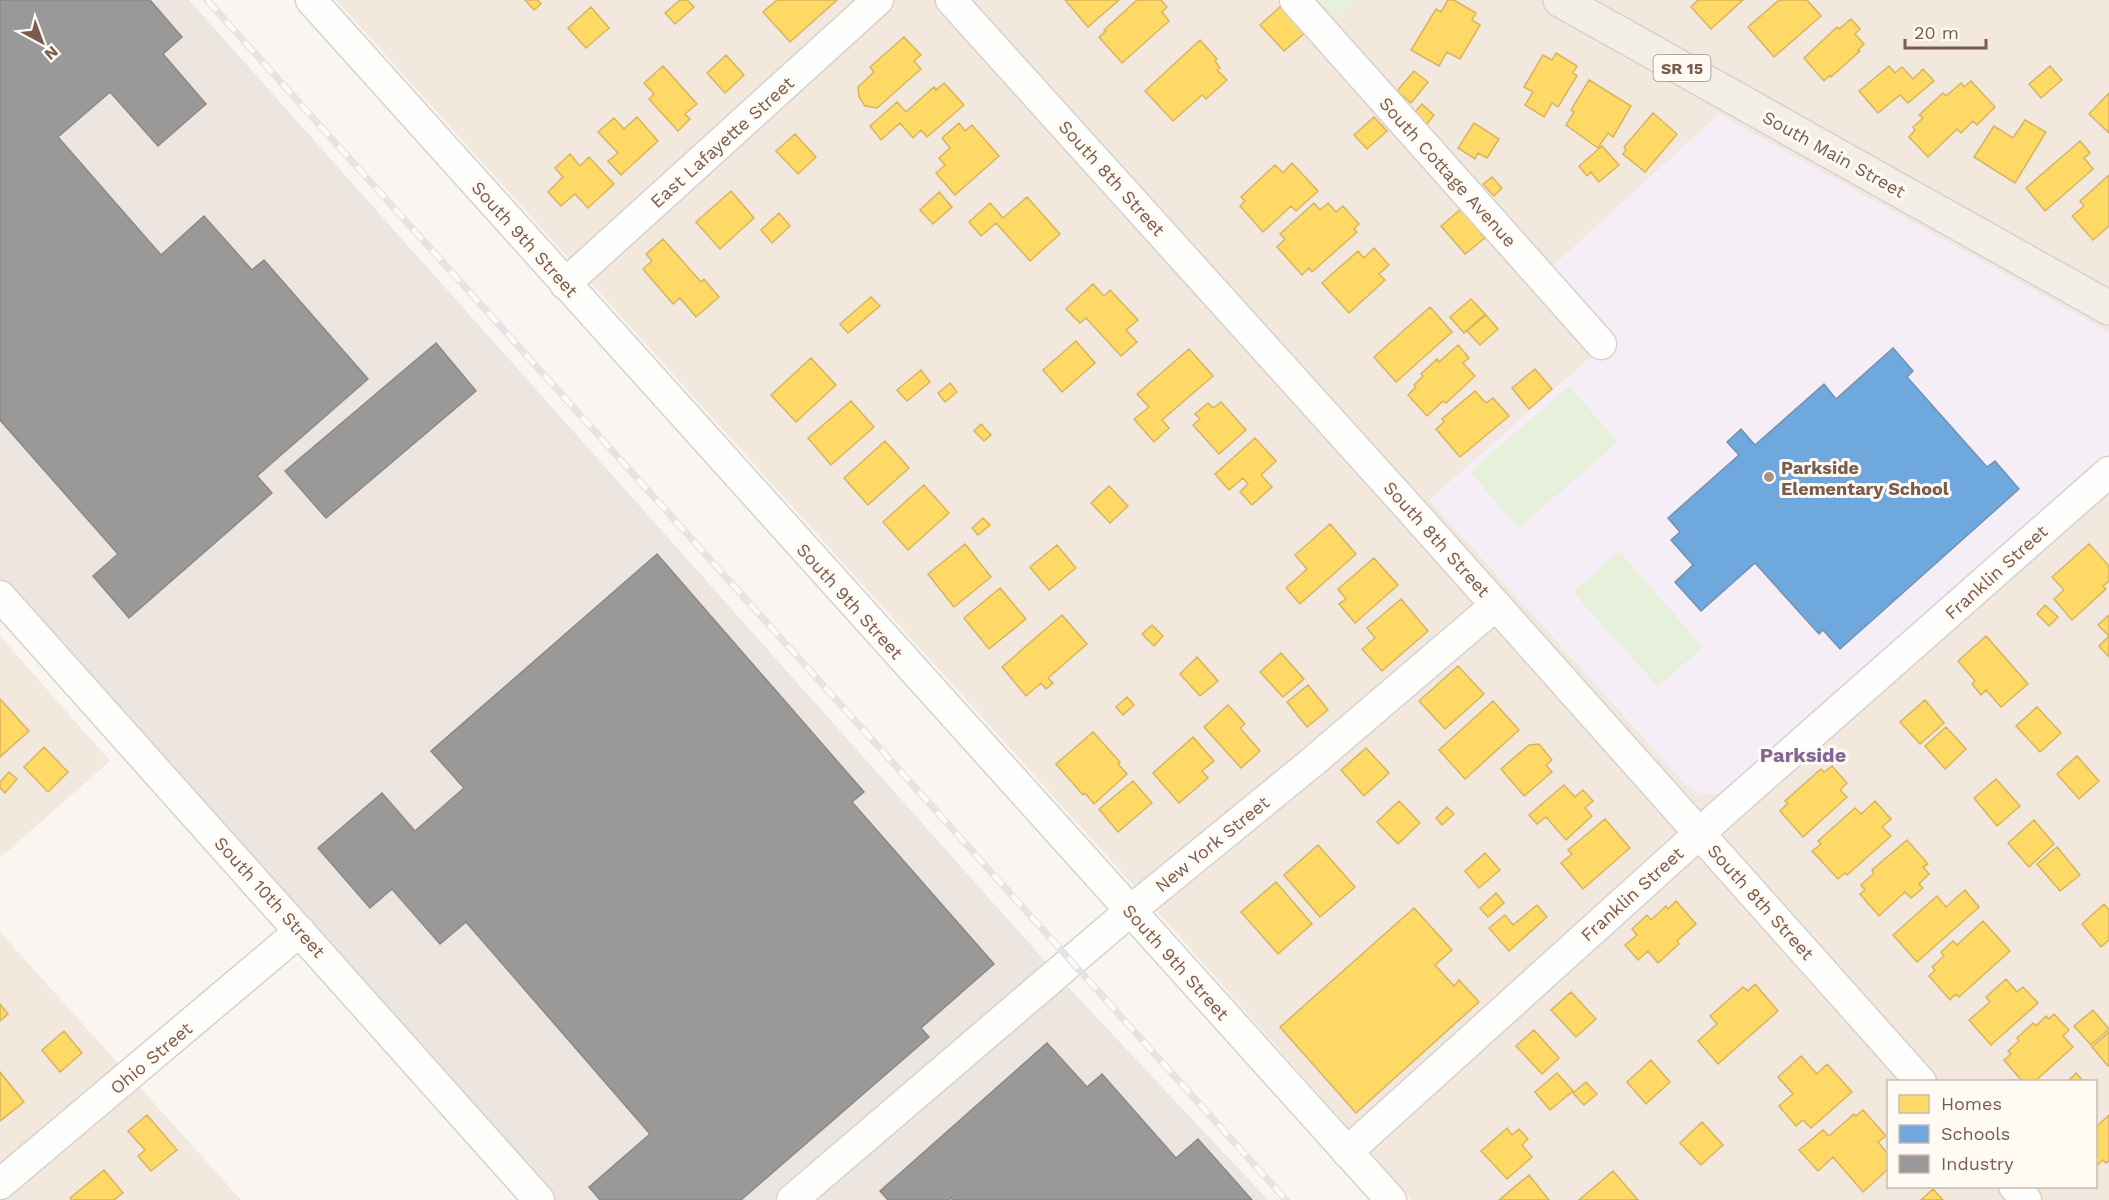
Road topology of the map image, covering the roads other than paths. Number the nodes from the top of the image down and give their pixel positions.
1 (311, 0) edge
2 (878, 0) edge
3 (951, 0) edge
4 (1295, 0) edge
5 (1560, 0) edge
6 (565, 284) junction
7 (2109, 308) edge
8 (1601, 345) dead end
9 (2109, 472) edge
10 (0, 596) edge
11 (1496, 605) junction
12 (1700, 832) junction
13 (1130, 911) junction
14 (300, 931) junction
15 (1919, 1080) edge
16 (1347, 1152) junction
17 (0, 1184) edge
18 (2016, 1188) edge
19 (539, 1200) edge
20 (792, 1200) edge
21 (1391, 1200) edge
22 (2026, 1200) edge

1 - 6 street, South 9th Street
2 - 6 street, East Lafayette Street
3 - 11 street, South 8th Street
4 - 8 street, South Cottage Avenue
5 - 7 main road, South Main Street / SR 15
6 - 13 street, South 9th Street
9 - 12 street, Franklin Street
10 - 14 street, South 10th Street
11 - 12 street, South 8th Street
11 - 13 street, New York Street
12 - 15 street, South 8th Street
12 - 16 street, Franklin Street
13 - 16 street, South 9th Street
13 - 20 street, New York Street
14 - 17 street, Ohio Street
14 - 19 street, South 10th Street
16 - 21 street, South 9th Street
18 - 22 street

